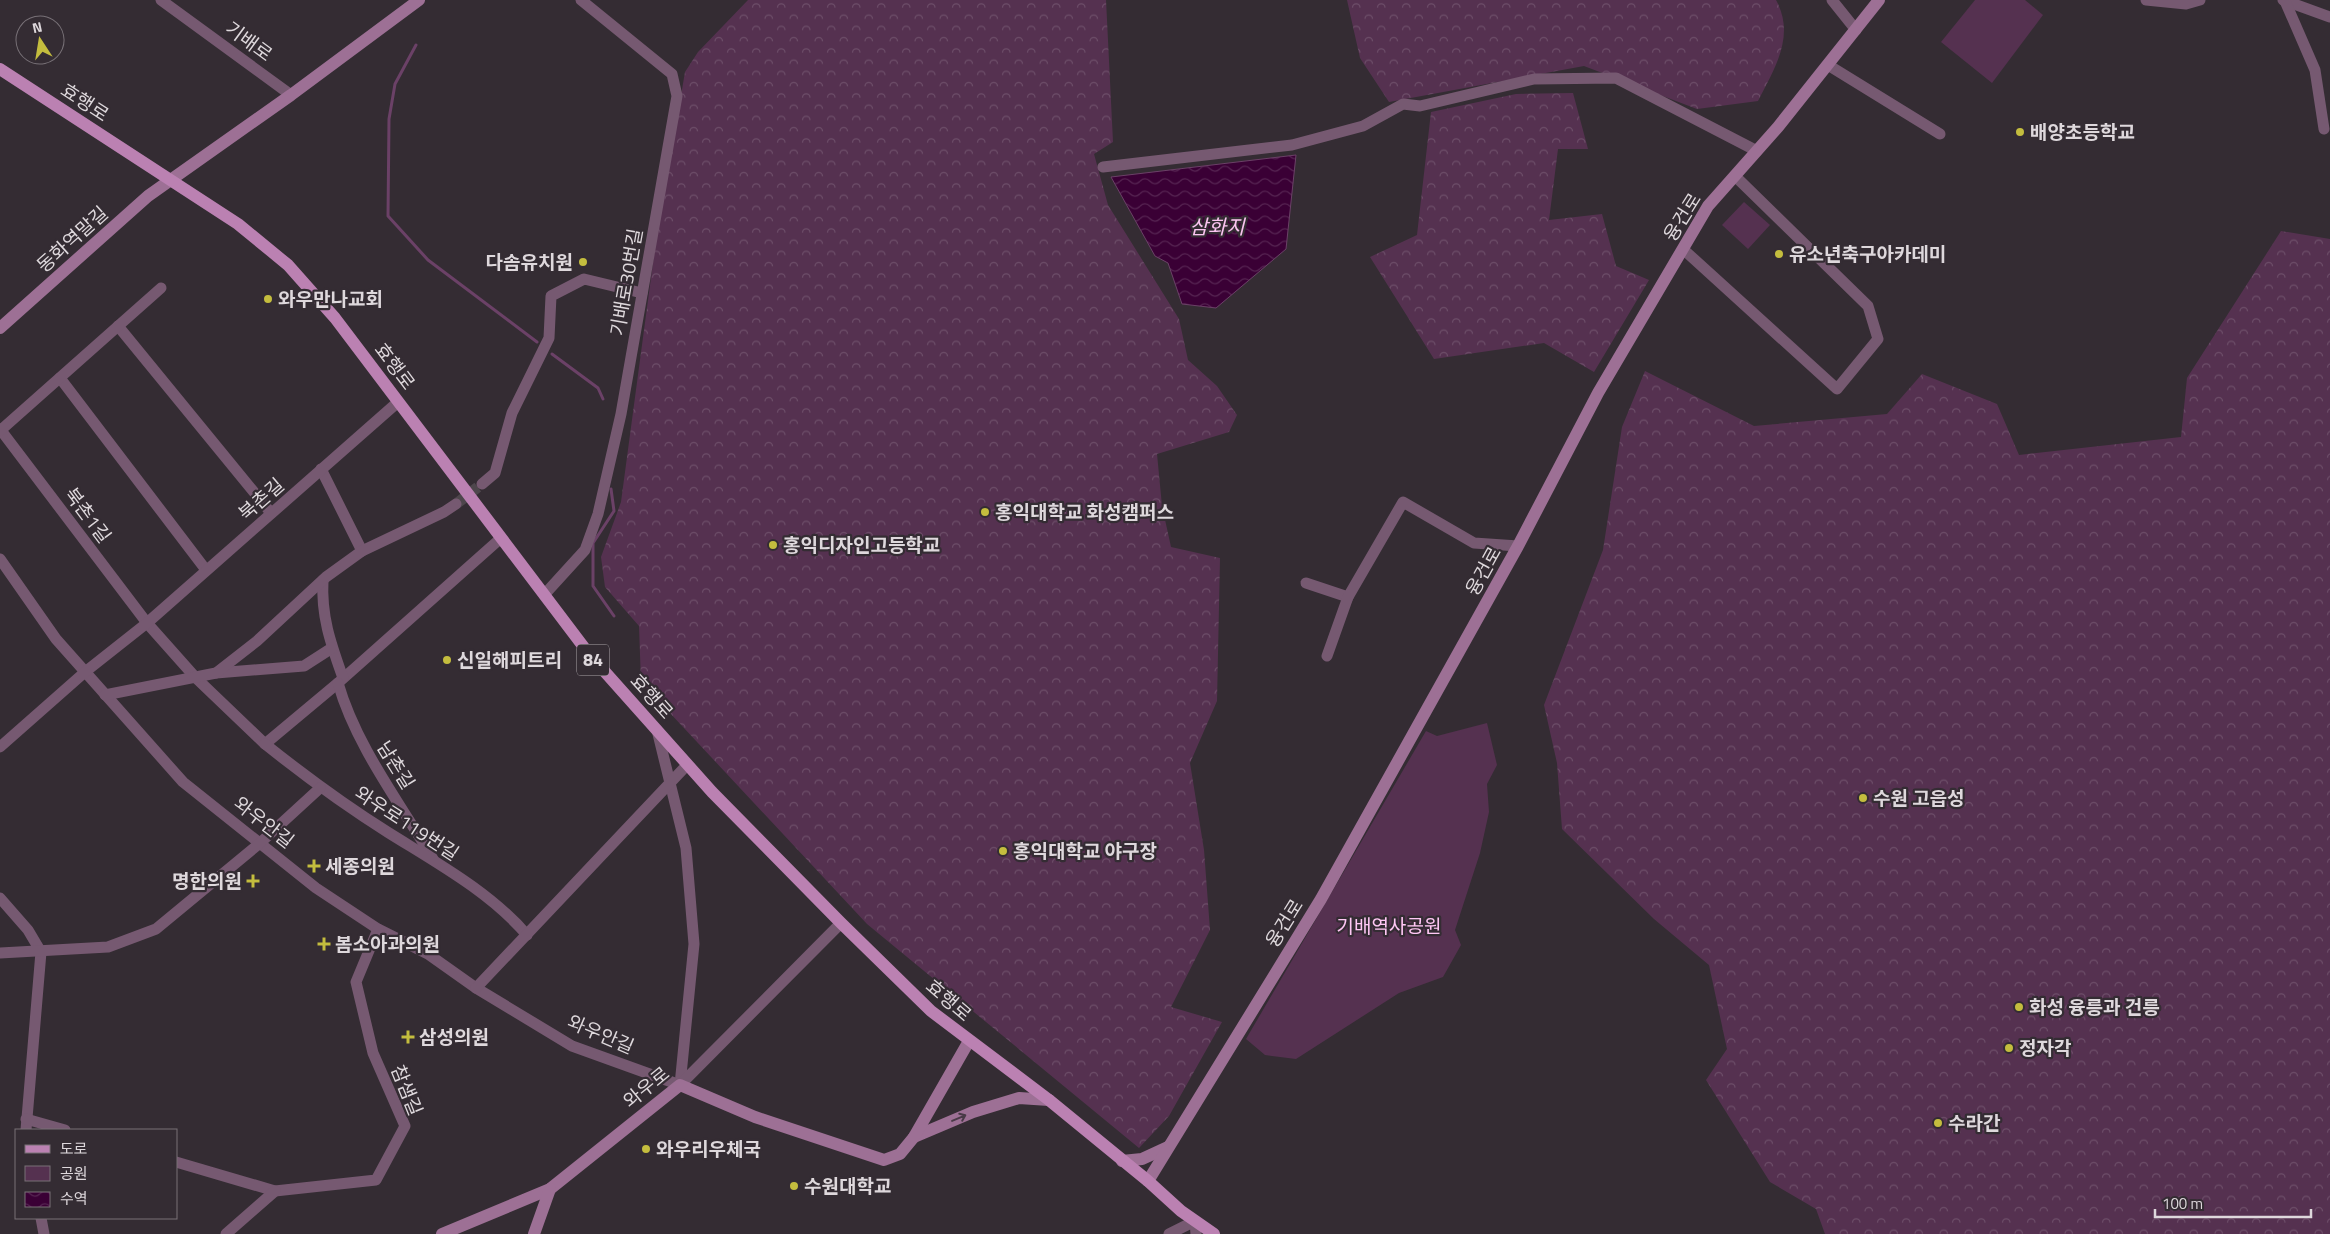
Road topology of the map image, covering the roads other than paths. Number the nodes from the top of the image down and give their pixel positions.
1 (161, 0) edge
2 (418, 0) edge
3 (581, 0) edge
4 (1832, 0) edge
5 (1879, 0) edge
6 (2146, 0) edge
7 (2200, 0) edge
8 (2284, 0) edge
9 (2330, 17) edge
10 (1856, 30) junction
11 (1828, 65) junction
12 (0, 69) edge
13 (291, 94) junction
14 (2324, 129) dead end
15 (1940, 134) dead end
16 (1757, 151) junction
17 (1103, 167) dead end
18 (1734, 176) junction
19 (170, 179) junction
20 (1684, 250) junction
21 (162, 288) dead end
22 (642, 293) junction
23 (118, 326) junction
24 (0, 328) edge
25 (60, 378) junction
26 (398, 402) junction
27 (0, 429) edge
28 (321, 469) junction
29 (482, 484) tunnel mouth
30 (456, 504) tunnel mouth
31 (271, 513) junction
32 (501, 538) junction
33 (1518, 546) junction
34 (362, 550) junction
35 (0, 559) edge
36 (206, 570) junction
37 (323, 580) junction
38 (1306, 583) dead end
39 (544, 595) junction
40 (1348, 597) junction
41 (147, 623) junction
42 (332, 648) junction
43 (1327, 656) dead end
44 (85, 672) junction
45 (216, 673) junction
46 (195, 677) junction
47 (341, 681) junction
48 (105, 695) junction
49 (657, 730) junction
50 (265, 744) junction
51 (0, 747) edge
52 (687, 765) junction
53 (670, 782) junction
54 (320, 788) junction
55 (260, 843) junction
56 (434, 861) junction
57 (0, 898) edge
58 (840, 923) junction
59 (378, 929) junction
60 (528, 934) junction
61 (41, 952) junction
62 (0, 953) edge
63 (476, 988) junction
64 (969, 1041) junction
65 (680, 1085) junction
66 (1048, 1100) junction
67 (26, 1125) edge
68 (57, 1129) edge
69 (914, 1137) junction
70 (1168, 1147) junction
71 (1122, 1160) junction
72 (178, 1163) edge
73 (1148, 1181) junction
74 (550, 1189) junction
75 (275, 1191) junction
76 (42, 1219) edge
77 (1195, 1221) junction
78 (44, 1234) edge
79 (226, 1234) edge
80 (442, 1234) edge
81 (534, 1234) edge
82 (1170, 1234) edge
83 (1196, 1234) edge
84 (1214, 1234) edge

1 - 13 street, 기배로
2 - 13 street
3 - 22 street, 기배로30번길
4 - 10 street
5 - 10 street, 융건로
6 - 7 street
8 - 9 street
8 - 14 street
10 - 11 street, 융건로
11 - 15 street
11 - 16 street, 융건로
12 - 19 main road, 효행로 / 84
13 - 19 street
16 - 17 street
16 - 18 street, 융건로
18 - 20 street, 융건로
18 - 20 street
19 - 24 street, 동화역말길
19 - 26 main road, 효행로 / 84
20 - 33 street, 융건로
21 - 23 street
22 - 29 street
22 - 39 street, 기배로30번길
23 - 25 street
23 - 31 street
25 - 27 street
25 - 36 street
26 - 28 street, 북촌길
26 - 32 main road, 효행로 / 84
27 - 41 street, 북촌1길
28 - 31 street, 북촌길
28 - 34 street
30 - 34 street
31 - 36 street, 북촌길
32 - 39 main road, 효행로 / 84
32 - 47 street
33 - 40 street
33 - 70 street, 융건로
34 - 37 street
35 - 44 street, 와우안길
36 - 41 street, 북촌길
37 - 42 street, 남촌길
37 - 45 street
38 - 40 street
39 - 49 main road, 효행로 / 84
40 - 43 street
41 - 44 street, 북촌길
41 - 46 street, 와우로119번길
42 - 45 street
42 - 47 street, 남촌길
44 - 48 street, 와우안길
44 - 51 street, 북촌길
45 - 46 street
46 - 48 street
46 - 50 street, 와우로119번길
47 - 50 street
47 - 56 street, 남촌길
48 - 55 street, 와우안길
49 - 52 main road, 효행로 / 84
49 - 53 street
50 - 54 street, 와우로119번길
52 - 53 street
52 - 58 main road, 효행로 / 84
53 - 60 street
53 - 65 street
54 - 55 street
54 - 56 street, 와우로119번길
55 - 59 street, 와우안길
55 - 61 street
56 - 60 street, 와우로119번길
57 - 61 street
58 - 64 main road, 효행로 / 84
58 - 65 street, 와우로
59 - 63 street, 와우안길
59 - 75 street, 참샘길
60 - 63 street
61 - 62 street
61 - 67 street
63 - 65 street, 와우안길
64 - 66 main road, 효행로 / 84
64 - 69 street, 와우안길
65 - 69 street, 와우안길
65 - 74 street, 와우로
69 -> 66 street
66 - 71 main road, 효행로 / 84
67 - 68 street
70 - 71 street
70 - 73 street, 융건로
71 - 73 main road, 효행로 / 84
72 - 75 street, 참샘길
73 - 77 main road, 효행로 / 84
74 - 80 street, 와우로
74 - 81 street
75 - 79 street
76 - 78 street
77 - 82 street
77 - 83 street
77 - 84 main road, 효행로 / 84

